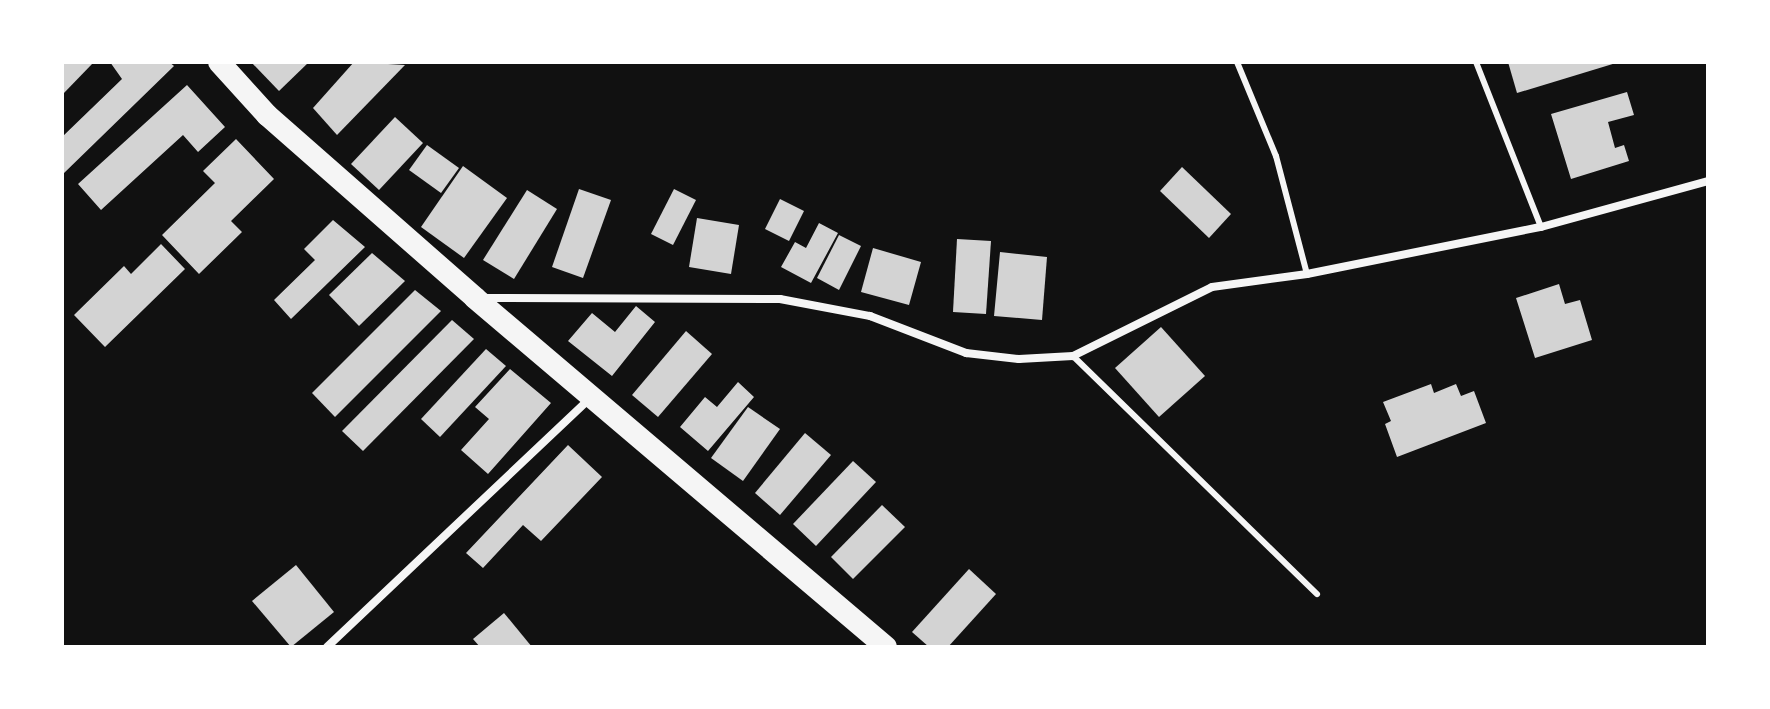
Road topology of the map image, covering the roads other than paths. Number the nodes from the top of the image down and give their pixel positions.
1 (219, 62) edge
2 (1237, 62) edge
3 (1476, 62) edge
4 (1708, 181) edge
5 (1541, 227) junction
6 (1307, 274) junction
7 (475, 298) junction
8 (1073, 356) junction
9 (592, 396) junction
10 (1317, 594) dead end
11 (327, 647) edge
12 (886, 647) edge

1 - 7 highway
2 - 6 lane
3 - 5 lane
4 - 5 street
5 - 6 street
6 - 8 street
7 - 8 street
7 - 9 highway
8 - 10 lane
9 - 11 street
9 - 12 highway

